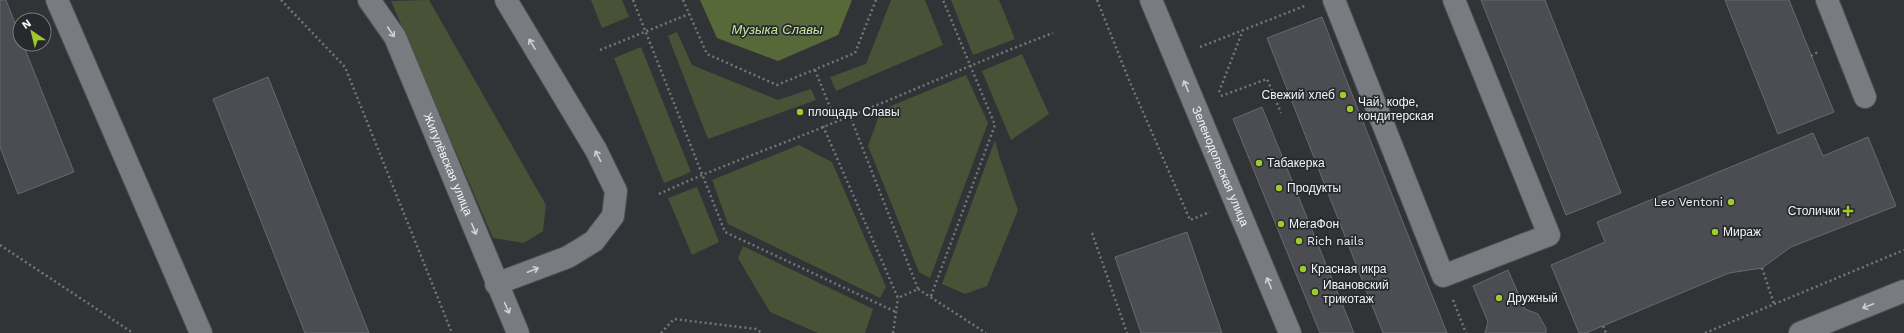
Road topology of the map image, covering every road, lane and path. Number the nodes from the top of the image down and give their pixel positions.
1 (57, 0) edge
2 (282, 0) edge
3 (369, 0) edge
4 (506, 0) edge
5 (633, 0) edge
6 (683, 0) edge
7 (876, 0) edge
8 (943, 0) edge
9 (1097, 0) edge
10 (1151, 0) edge
11 (1454, 0) edge
12 (1827, 0) edge
13 (1324, 1) edge
14 (689, 14) junction
15 (1243, 30) junction
16 (646, 32) junction
17 (1053, 33) dead end
18 (600, 50) dead end
19 (1174, 59) junction
20 (970, 66) junction
21 (815, 70) junction
22 (1866, 97) dead end
23 (1281, 112) dead end
24 (850, 116) junction
25 (836, 122) junction
26 (822, 126) junction
27 (702, 174) junction
28 (658, 194) dead end
29 (1235, 202) junction
30 (1092, 233) dead end
31 (0, 245) edge
32 (1904, 250) edge
33 (1762, 268) dead end
34 (1443, 276) junction
35 (496, 284) junction
36 (918, 289) junction
37 (1904, 291) edge
38 (931, 296) junction
39 (898, 298) junction
40 (1774, 304) junction
41 (896, 312) junction
42 (1603, 326) dead end
43 (133, 333) edge
44 (201, 333) edge
45 (452, 333) edge
46 (518, 333) edge
47 (661, 333) edge
48 (762, 333) edge
49 (893, 333) edge
50 (986, 333) edge
51 (1126, 333) edge
52 (1290, 333) edge
53 (1466, 333) edge
54 (1606, 333) edge
55 (1705, 333) edge
56 (1800, 333) edge

1 - 44 street
2 - 45 path
3 -> 35 street, Жигулёвская улица
35 -> 4 street
5 - 16 path
6 - 14 path
7 - 21 path
8 - 20 path
9 - 29 path
10 - 19 street, Зеленодольская улица
11 - 34 street
12 - 22 street
13 - 15 path
13 - 34 street
14 - 16 path
14 - 21 path
15 - 19 path
15 - 23 path
16 - 18 path
16 - 27 path
17 - 20 path
29 -> 19 street, Зеленодольская улица
20 - 24 path
20 - 38 path
21 - 25 path
24 - 25 path
24 - 36 path
25 - 26 path
26 - 27 path
26 - 39 path
27 - 28 path
27 - 41 path
52 -> 29 street, Зеленодольская улица
30 - 51 path
31 - 43 path
32 - 40 path
33 - 40 path
34 - 53 path
35 -> 46 street, Жигулёвская улица
36 - 38 path
36 - 39 path
37 -> 56 street
38 - 50 path
39 - 41 path
40 - 55 path
41 - 49 path
42 - 54 path
47 - 48 path

